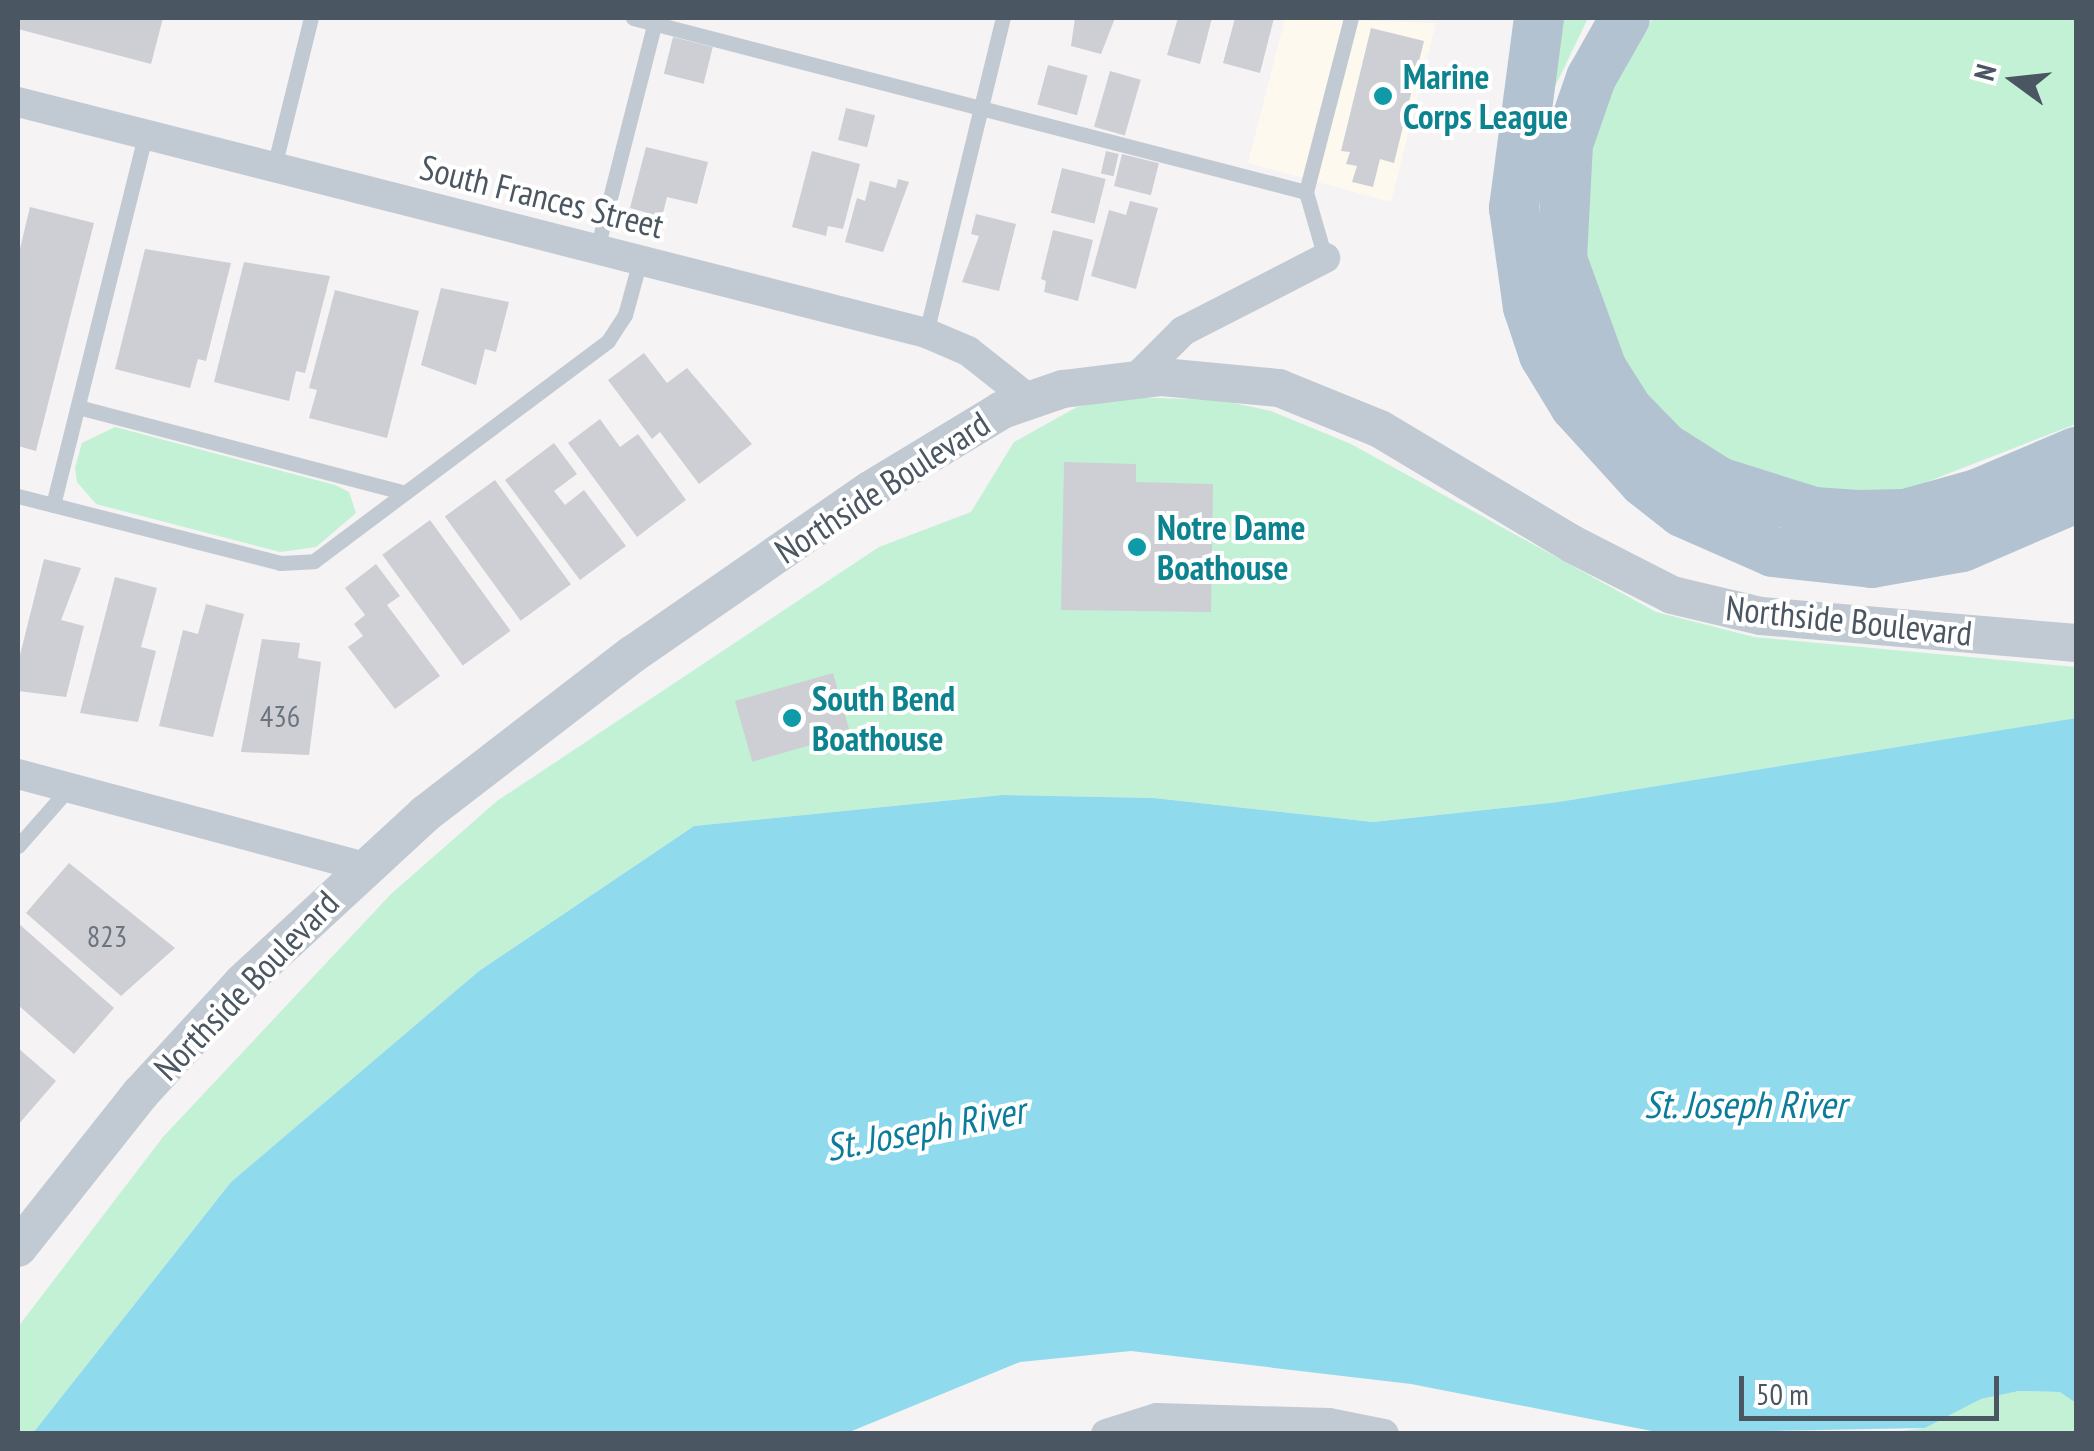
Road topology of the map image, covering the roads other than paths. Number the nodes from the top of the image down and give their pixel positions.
1 (311, 18) edge
2 (633, 18) edge
3 (1002, 18) edge
4 (1350, 18) edge
5 (1539, 18) edge
6 (1625, 18) edge
7 (656, 20) edge
8 (18, 102) edge
9 (981, 107) junction
10 (145, 134) junction
11 (274, 168) junction
12 (1306, 192) junction
13 (597, 248) junction
14 (1325, 258) joint
15 (640, 260) junction
16 (926, 332) junction
17 (1136, 378) junction
18 (1030, 400) junction
19 (78, 407) junction
20 (2076, 452) edge
21 (405, 494) junction
22 (18, 496) edge
23 (2076, 498) edge
24 (54, 506) junction
25 (2076, 643) edge
26 (18, 774) edge
27 (69, 788) junction
28 (18, 846) edge
29 (362, 866) junction
30 (18, 1248) edge
31 (1109, 1433) edge
32 (1384, 1434) edge

1 - 11 lane
2 - 7 lane
3 - 9 lane
4 - 12 lane
5 - 23 main road
6 - 20 main road
7 - 9 lane
7 - 13 lane
8 - 10 street, South Frances Street
9 - 12 lane
9 - 16 lane
10 - 11 street, South Frances Street
10 - 19 lane
11 - 13 street, South Frances Street
12 - 14 lane
13 - 15 street, South Frances Street
14 - 17 street
15 - 16 street, South Frances Street
15 - 21 lane
16 - 18 street, South Frances Street
17 - 18 street, Northside Boulevard
17 - 25 street, Northside Boulevard
18 - 29 street, Northside Boulevard
19 - 21 lane
19 - 24 lane
21 - 24 lane
22 - 24 lane
26 - 27 street
27 - 28 lane
27 - 29 street
29 - 30 street, Northside Boulevard
31 - 32 street

